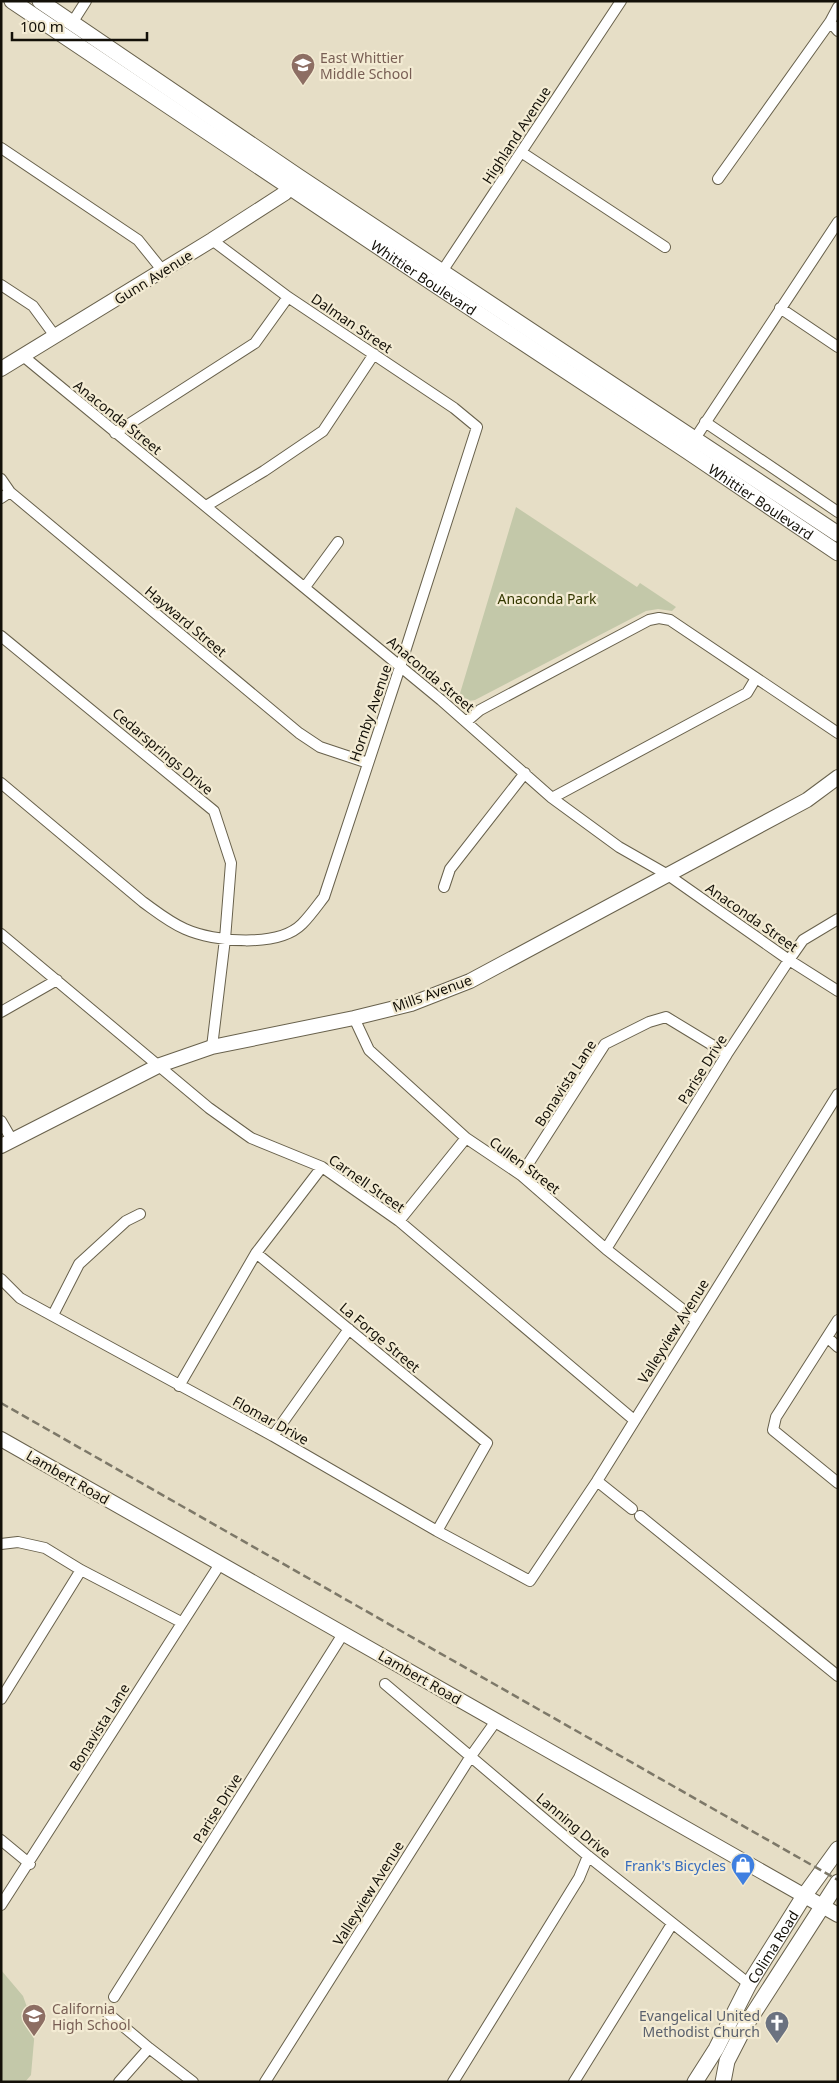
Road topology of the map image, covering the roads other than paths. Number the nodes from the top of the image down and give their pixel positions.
1 (12, 1) edge
2 (40, 1) edge
3 (86, 1) edge
4 (620, 1) edge
5 (838, 7) edge
6 (72, 22) junction
7 (830, 22) junction
8 (838, 31) edge
9 (63, 36) junction
10 (1, 148) edge
11 (521, 152) junction
12 (718, 179) dead end
13 (294, 183) junction
14 (838, 222) edge
15 (212, 240) junction
16 (665, 247) dead end
17 (163, 271) junction
18 (442, 271) junction
19 (434, 284) junction
20 (1, 285) edge
21 (288, 297) junction
22 (780, 308) junction
23 (55, 336) junction
24 (838, 347) edge
25 (374, 354) junction
26 (23, 356) junction
27 (1, 369) edge
28 (705, 422) junction
29 (477, 427) joint
30 (115, 433) junction
31 (691, 445) junction
32 (1, 479) edge
33 (6, 495) edge
34 (206, 506) junction
35 (838, 512) edge
36 (838, 534) edge
37 (338, 542) dead end
38 (838, 553) edge
39 (304, 586) junction
40 (1, 636) edge
41 (400, 667) junction
42 (756, 678) junction
43 (466, 722) junction
44 (838, 733) edge
45 (368, 763) junction
46 (525, 773) junction
47 (838, 777) edge
48 (1, 783) edge
49 (552, 798) junction
50 (668, 875) junction
51 (444, 887) dead end
52 (838, 919) edge
53 (1, 934) edge
54 (225, 938) junction
55 (789, 960) junction
56 (57, 980) junction
57 (838, 991) edge
58 (1, 1012) edge
59 (354, 1018) junction
60 (212, 1047) junction
61 (727, 1054) junction
62 (160, 1065) junction
63 (838, 1094) edge
64 (1, 1121) edge
65 (466, 1138) junction
66 (7, 1143) edge
67 (322, 1167) junction
68 (521, 1175) junction
69 (140, 1214) dead end
70 (399, 1221) junction
71 (606, 1249) junction
72 (256, 1253) junction
73 (1, 1279) edge
74 (52, 1315) junction
75 (696, 1320) junction
76 (838, 1320) edge
77 (349, 1329) junction
78 (827, 1337) junction
79 (838, 1347) edge
80 (179, 1386) junction
81 (634, 1420) junction
82 (273, 1436) junction
83 (1, 1439) edge
84 (597, 1481) junction
85 (838, 1483) edge
86 (632, 1508) dead end
87 (640, 1516) dead end
88 (437, 1531) junction
89 (1, 1544) edge
90 (220, 1564) junction
91 (81, 1570) junction
92 (530, 1582) joint
93 (181, 1622) junction
94 (343, 1634) junction
95 (838, 1676) edge
96 (385, 1684) dead end
97 (1, 1699) edge
98 (496, 1721) junction
99 (471, 1756) junction
100 (1, 1840) edge
101 (838, 1848) edge
102 (588, 1856) junction
103 (30, 1864) junction
104 (838, 1882) edge
105 (804, 1896) junction
106 (1, 1905) edge
107 (823, 1907) junction
108 (838, 1915) edge
109 (672, 1924) junction
110 (749, 1984) junction
111 (114, 1997) dead end
112 (106, 2011) dead end
113 (149, 2048) junction
114 (716, 2049) junction
115 (119, 2082) edge
116 (192, 2082) edge
117 (265, 2082) edge
118 (453, 2082) edge
119 (574, 2082) edge
120 (695, 2082) edge
121 (708, 2082) edge
122 (723, 2082) edge

1 - 9 main road, Whittier Boulevard
2 - 6 main road, Whittier Boulevard
3 - 6 street
4 - 11 street, Highland Avenue
5 - 7 street
6 - 9 street
6 - 13 main road, Whittier Boulevard
7 - 8 street
7 - 12 street
9 - 13 main road, Whittier Boulevard
10 - 17 street
11 - 16 street
11 - 18 street, Highland Avenue
13 - 15 street, Gunn Avenue
13 - 18 main road, Whittier Boulevard
13 - 19 main road, Whittier Boulevard
14 - 22 street
15 - 17 street, Gunn Avenue
15 - 21 street, Dalman Street
17 - 23 street, Gunn Avenue
18 - 19 street, Highland Avenue
18 - 31 main road, Whittier Boulevard
19 - 31 main road, Whittier Boulevard
20 - 23 street
21 - 25 street, Dalman Street
21 - 30 street
22 - 24 street
22 - 28 street
23 - 26 street, Gunn Avenue
25 - 29 street, Dalman Street
25 - 34 street
26 - 27 street, Gunn Avenue
26 - 30 street, Anaconda Street
28 - 31 street
28 - 35 street
29 - 41 street, Hornby Avenue
30 - 34 street, Anaconda Street
31 - 36 main road, Whittier Boulevard
31 - 38 main road, Whittier Boulevard
32 - 33 street, Hayward Street
33 - 45 street, Hayward Street
34 - 39 street, Anaconda Street
37 - 39 street
39 - 41 street, Anaconda Street
40 - 54 street, Cedarsprings Drive
41 - 43 street, Anaconda Street
41 - 45 street, Hornby Avenue
42 - 43 street
42 - 44 street
42 - 49 street
43 - 46 street, Anaconda Street
45 - 54 street, Hornby Avenue
46 - 49 street, Anaconda Street
46 - 51 street
47 - 50 street, Mills Avenue
48 - 54 street
49 - 50 street, Anaconda Street
50 - 55 street, Anaconda Street
50 - 59 street, Mills Avenue
52 - 55 street, Parise Drive
53 - 56 street, Carnell Street
54 - 60 street, Cedarsprings Drive
55 - 57 street, Anaconda Street
55 - 61 street, Parise Drive
56 - 58 street
56 - 62 street, Carnell Street
59 - 60 street, Mills Avenue
59 - 65 street, Cullen Street
60 - 62 street, Mills Avenue
61 - 68 street, Bonavista Lane
61 - 71 street, Parise Drive
62 - 66 street, Mills Avenue
62 - 67 street, Carnell Street
63 - 75 street, Valleyview Avenue
64 - 66 street
65 - 68 street, Cullen Street
65 - 70 street
67 - 70 street, Carnell Street
67 - 72 street
68 - 71 street, Cullen Street
69 - 74 street
70 - 81 street, Carnell Street
71 - 75 street, Cullen Street
72 - 77 street, La Forge Street
72 - 80 street
73 - 74 street, Flomar Drive
74 - 80 street, Flomar Drive
75 - 81 street, Valleyview Avenue
76 - 78 street
77 - 82 street
77 - 88 street, La Forge Street
78 - 79 street
78 - 85 street
80 - 82 street, Flomar Drive
81 - 84 street, Valleyview Avenue
82 - 88 street, Flomar Drive
83 - 90 street, Lambert Road
84 - 86 street
84 - 92 street, Valleyview Avenue
87 - 95 street
88 - 92 street, Flomar Drive
89 - 91 street
90 - 93 street, Bonavista Lane
90 - 94 street, Lambert Road
91 - 93 street
91 - 97 street
93 - 103 street, Bonavista Lane
94 - 98 street, Lambert Road
94 - 111 street, Parise Drive
96 - 99 street, Lanning Drive
98 - 99 street, Valleyview Avenue
98 - 105 street, Lambert Road
99 - 102 street, Lanning Drive
99 - 117 street, Valleyview Avenue
100 - 103 street
101 - 105 main road, Colima Road
102 - 109 street, Lanning Drive
102 - 118 street
103 - 106 street, Bonavista Lane
104 - 107 main road, Colima Road
105 - 107 street, Lambert Road
105 - 110 main road, Colima Road
107 - 108 street, Lambert Road
107 - 122 main road, Colima Road
109 - 110 street, Lanning Drive
109 - 119 street
110 - 114 main road, Colima Road
112 - 113 street
113 - 115 street
113 - 116 street
114 - 120 main road
114 - 121 main road

